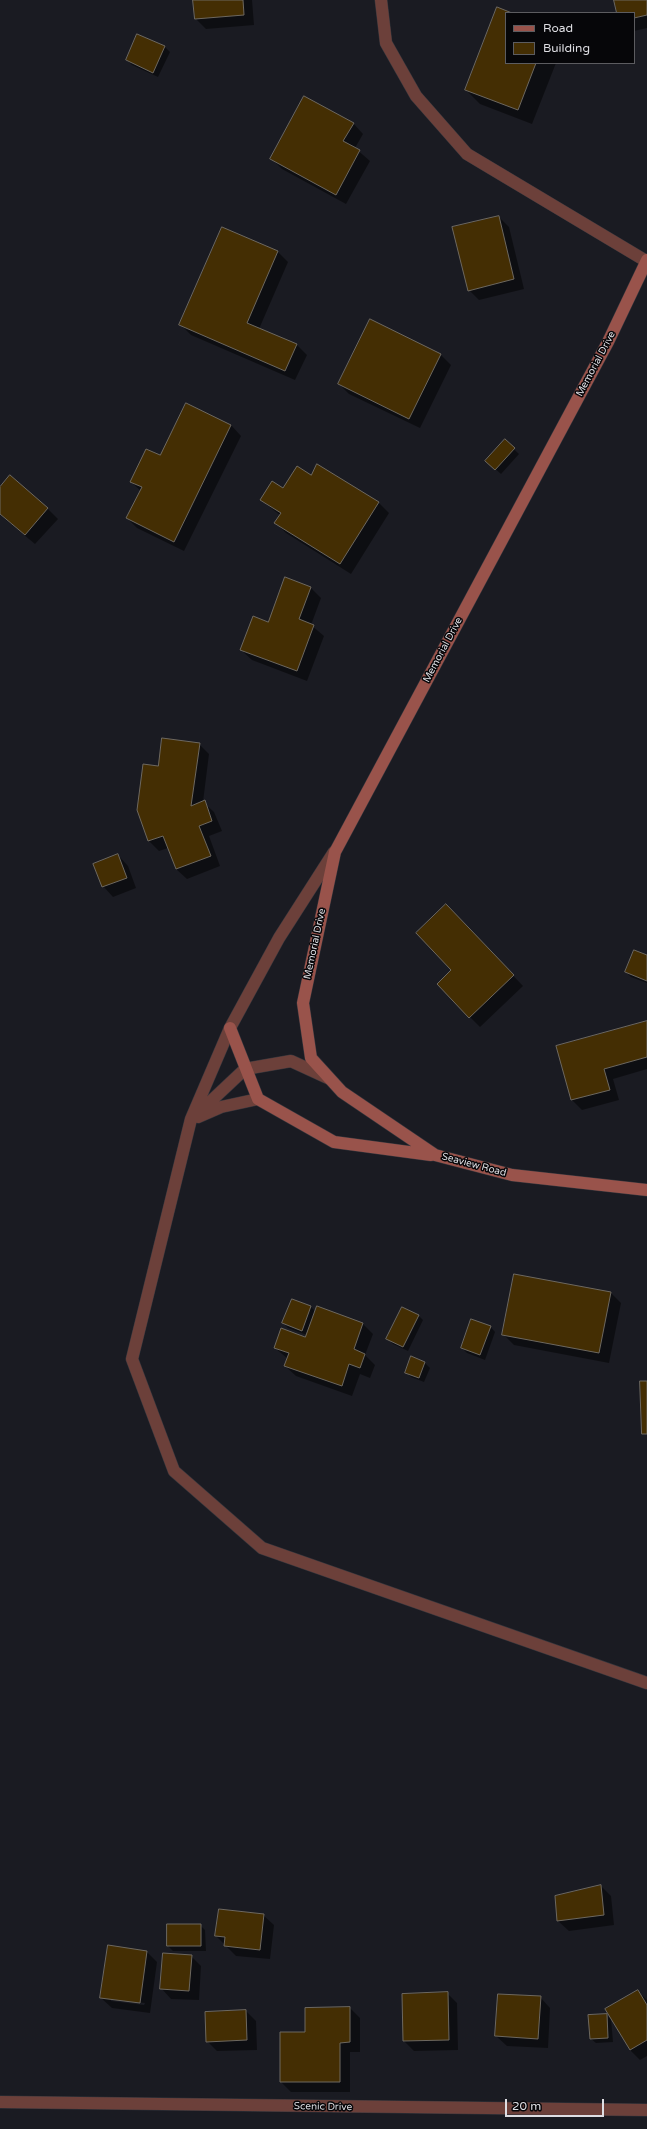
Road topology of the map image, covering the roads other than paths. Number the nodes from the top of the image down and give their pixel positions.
1 (381, 0) edge
2 (646, 261) edge
3 (335, 852) junction
4 (230, 1028) junction
5 (311, 1058) joint
6 (246, 1069) junction
7 (328, 1078) junction
8 (258, 1099) junction
9 (191, 1120) junction
10 (434, 1155) junction
11 (647, 1190) edge
12 (647, 1683) edge
13 (0, 2102) edge
14 (647, 2110) edge

1 - 2 street
2 - 3 street, Memorial Drive
3 - 4 street
3 - 5 street, Memorial Drive
4 - 6 street
4 - 9 street
5 - 7 street, Seaview Road
6 - 7 street
6 - 8 street
6 - 9 street
7 - 10 street, Seaview Road
8 - 9 street
8 - 10 street
9 - 12 street
10 - 11 street, Seaview Road
13 - 14 street, Scenic Drive

